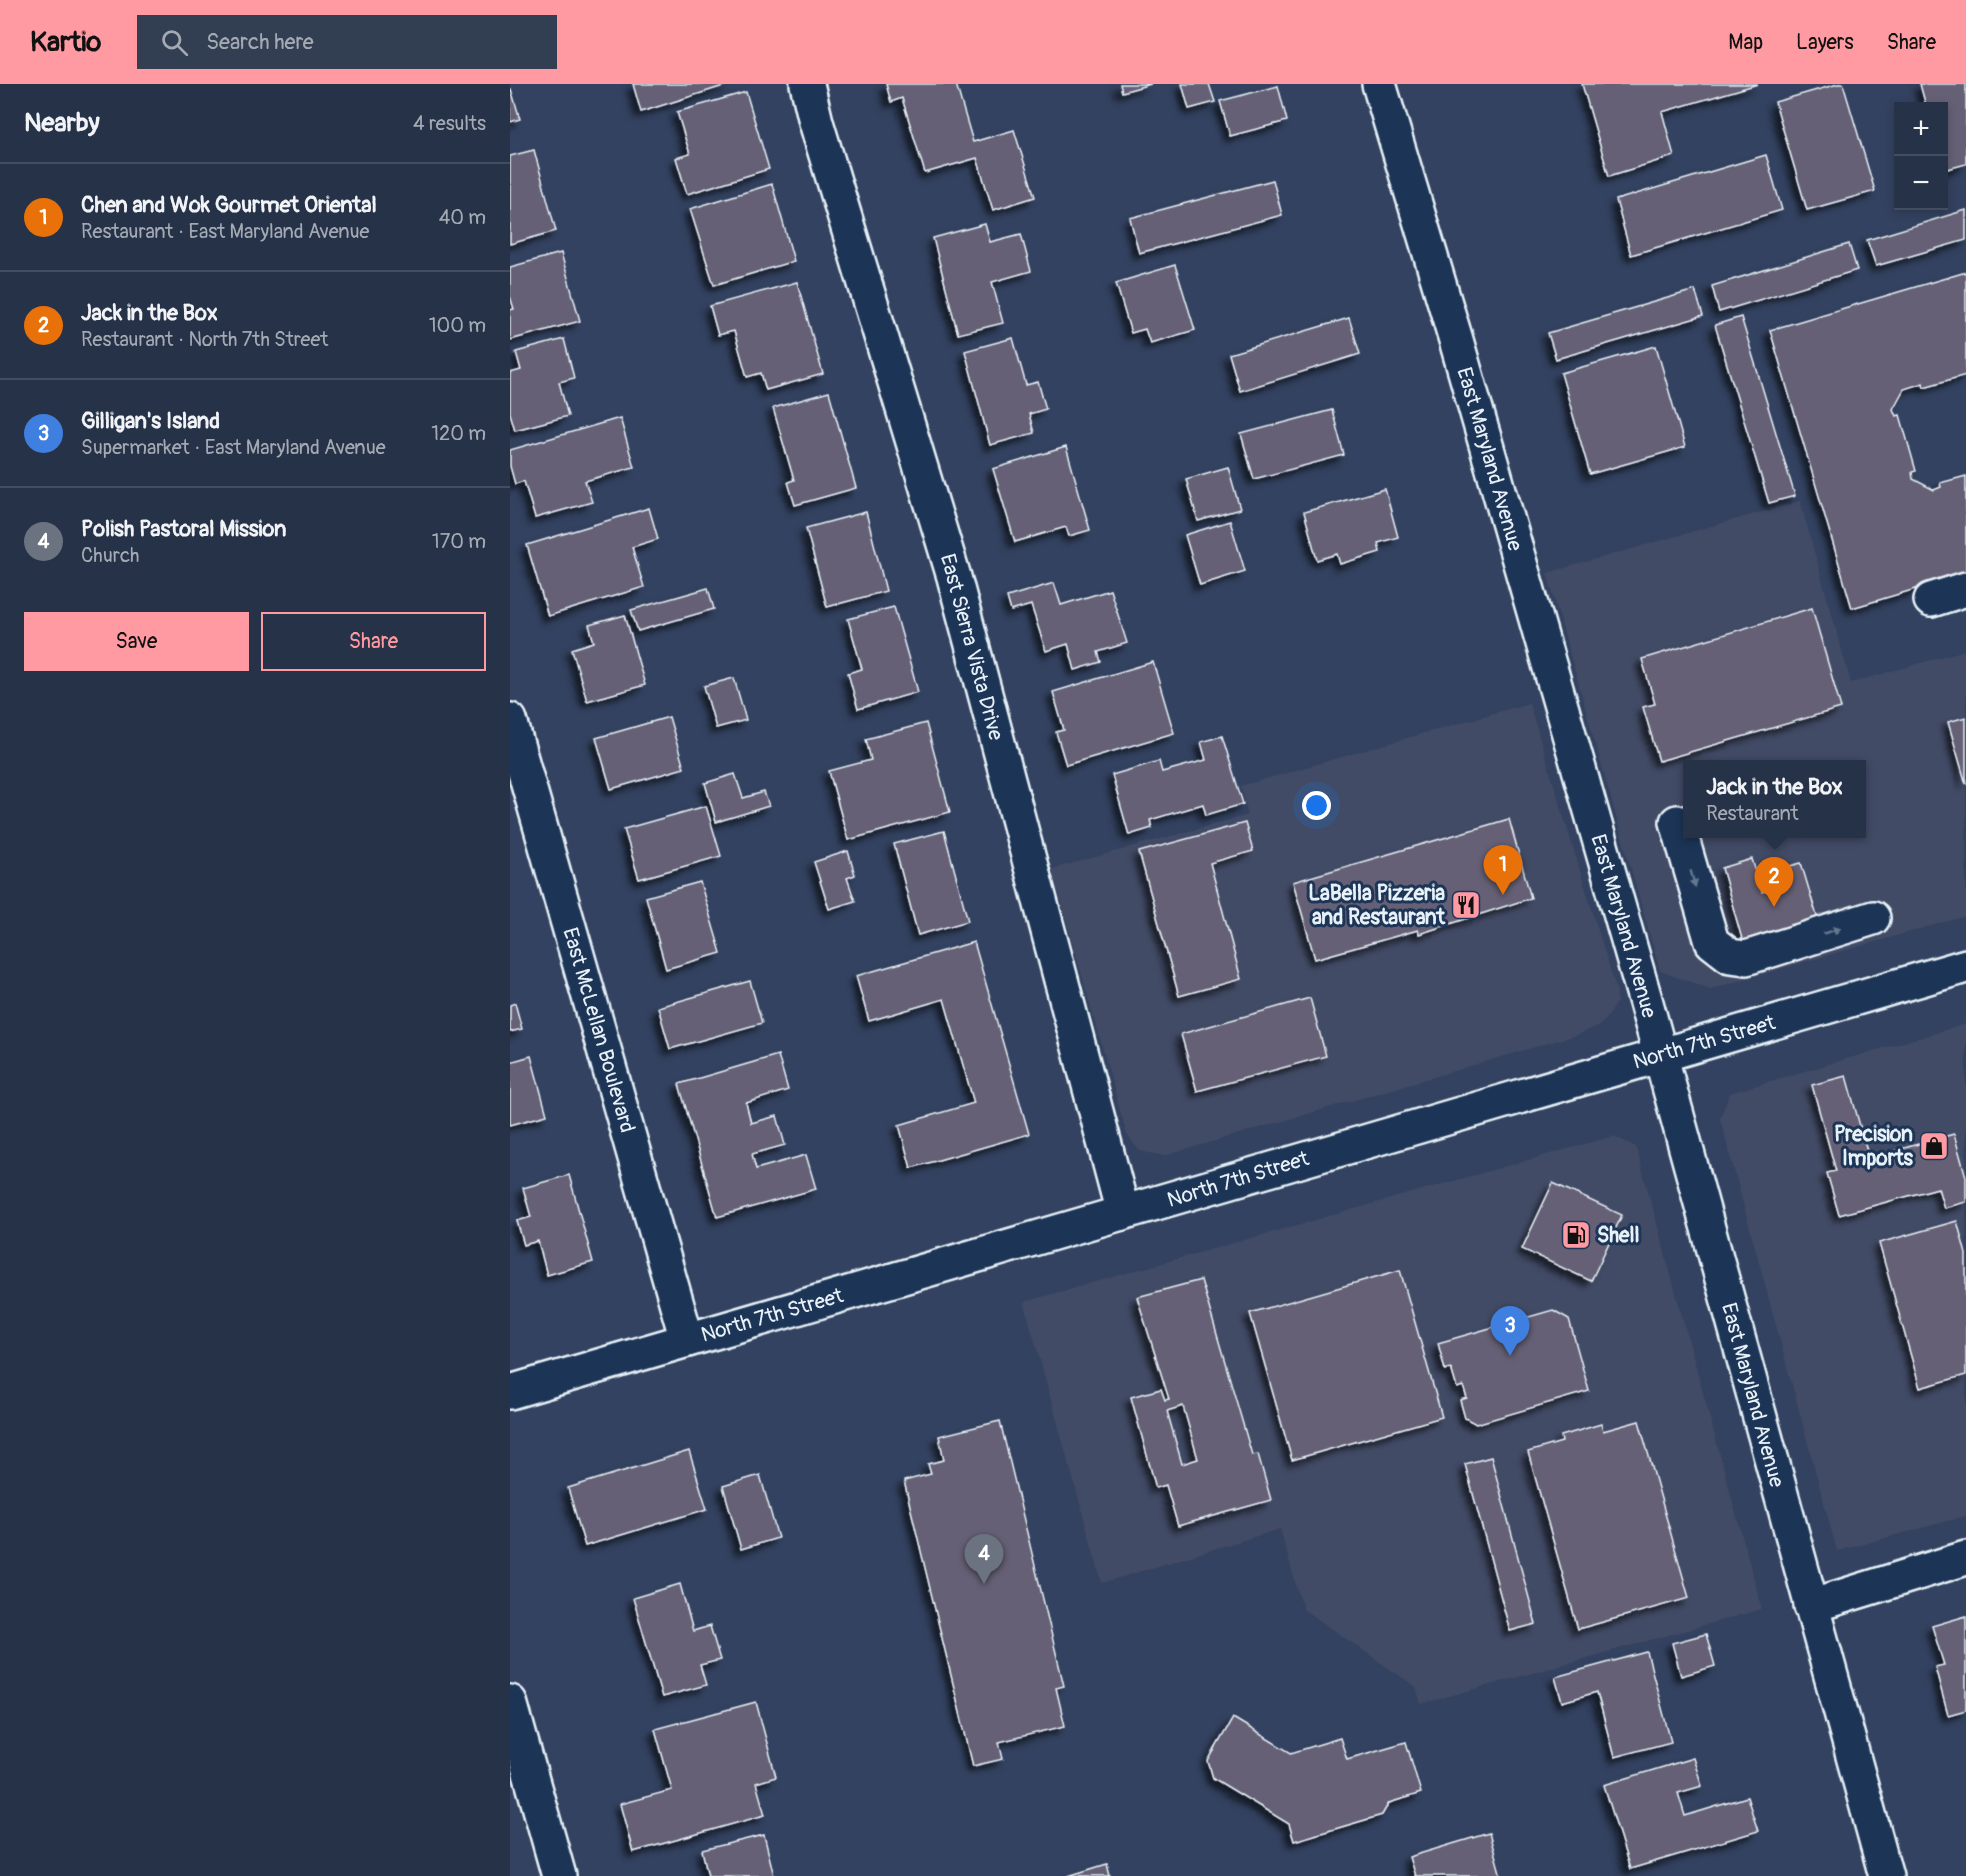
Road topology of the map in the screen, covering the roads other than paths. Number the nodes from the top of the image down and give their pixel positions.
1 (807, 84) edge
2 (1379, 84) edge
3 (1966, 589) edge
4 (1931, 600) dead end
5 (510, 720) edge
6 (1677, 822) dead end
7 (1873, 918) dead end
8 (1966, 966) edge
9 (1660, 1054) junction
10 (1123, 1213) junction
11 (687, 1340) junction
12 (510, 1392) edge
13 (1966, 1558) edge
14 (1811, 1606) junction
15 (510, 1701) edge
16 (559, 1876) edge
17 (1886, 1876) edge

1 - 10 street, East Sierra Vista Drive
2 - 9 street, East Maryland Avenue
3 - 4 street
5 - 11 street, East McLellan Boulevard
6 -> 7 street
8 - 9 street, North 7th Street
9 - 10 street, North 7th Street
9 - 14 street, East Maryland Avenue
10 - 11 street, North 7th Street
11 - 12 street, North 7th Street
13 - 14 street
14 - 17 street, East Maryland Avenue
15 - 16 street

